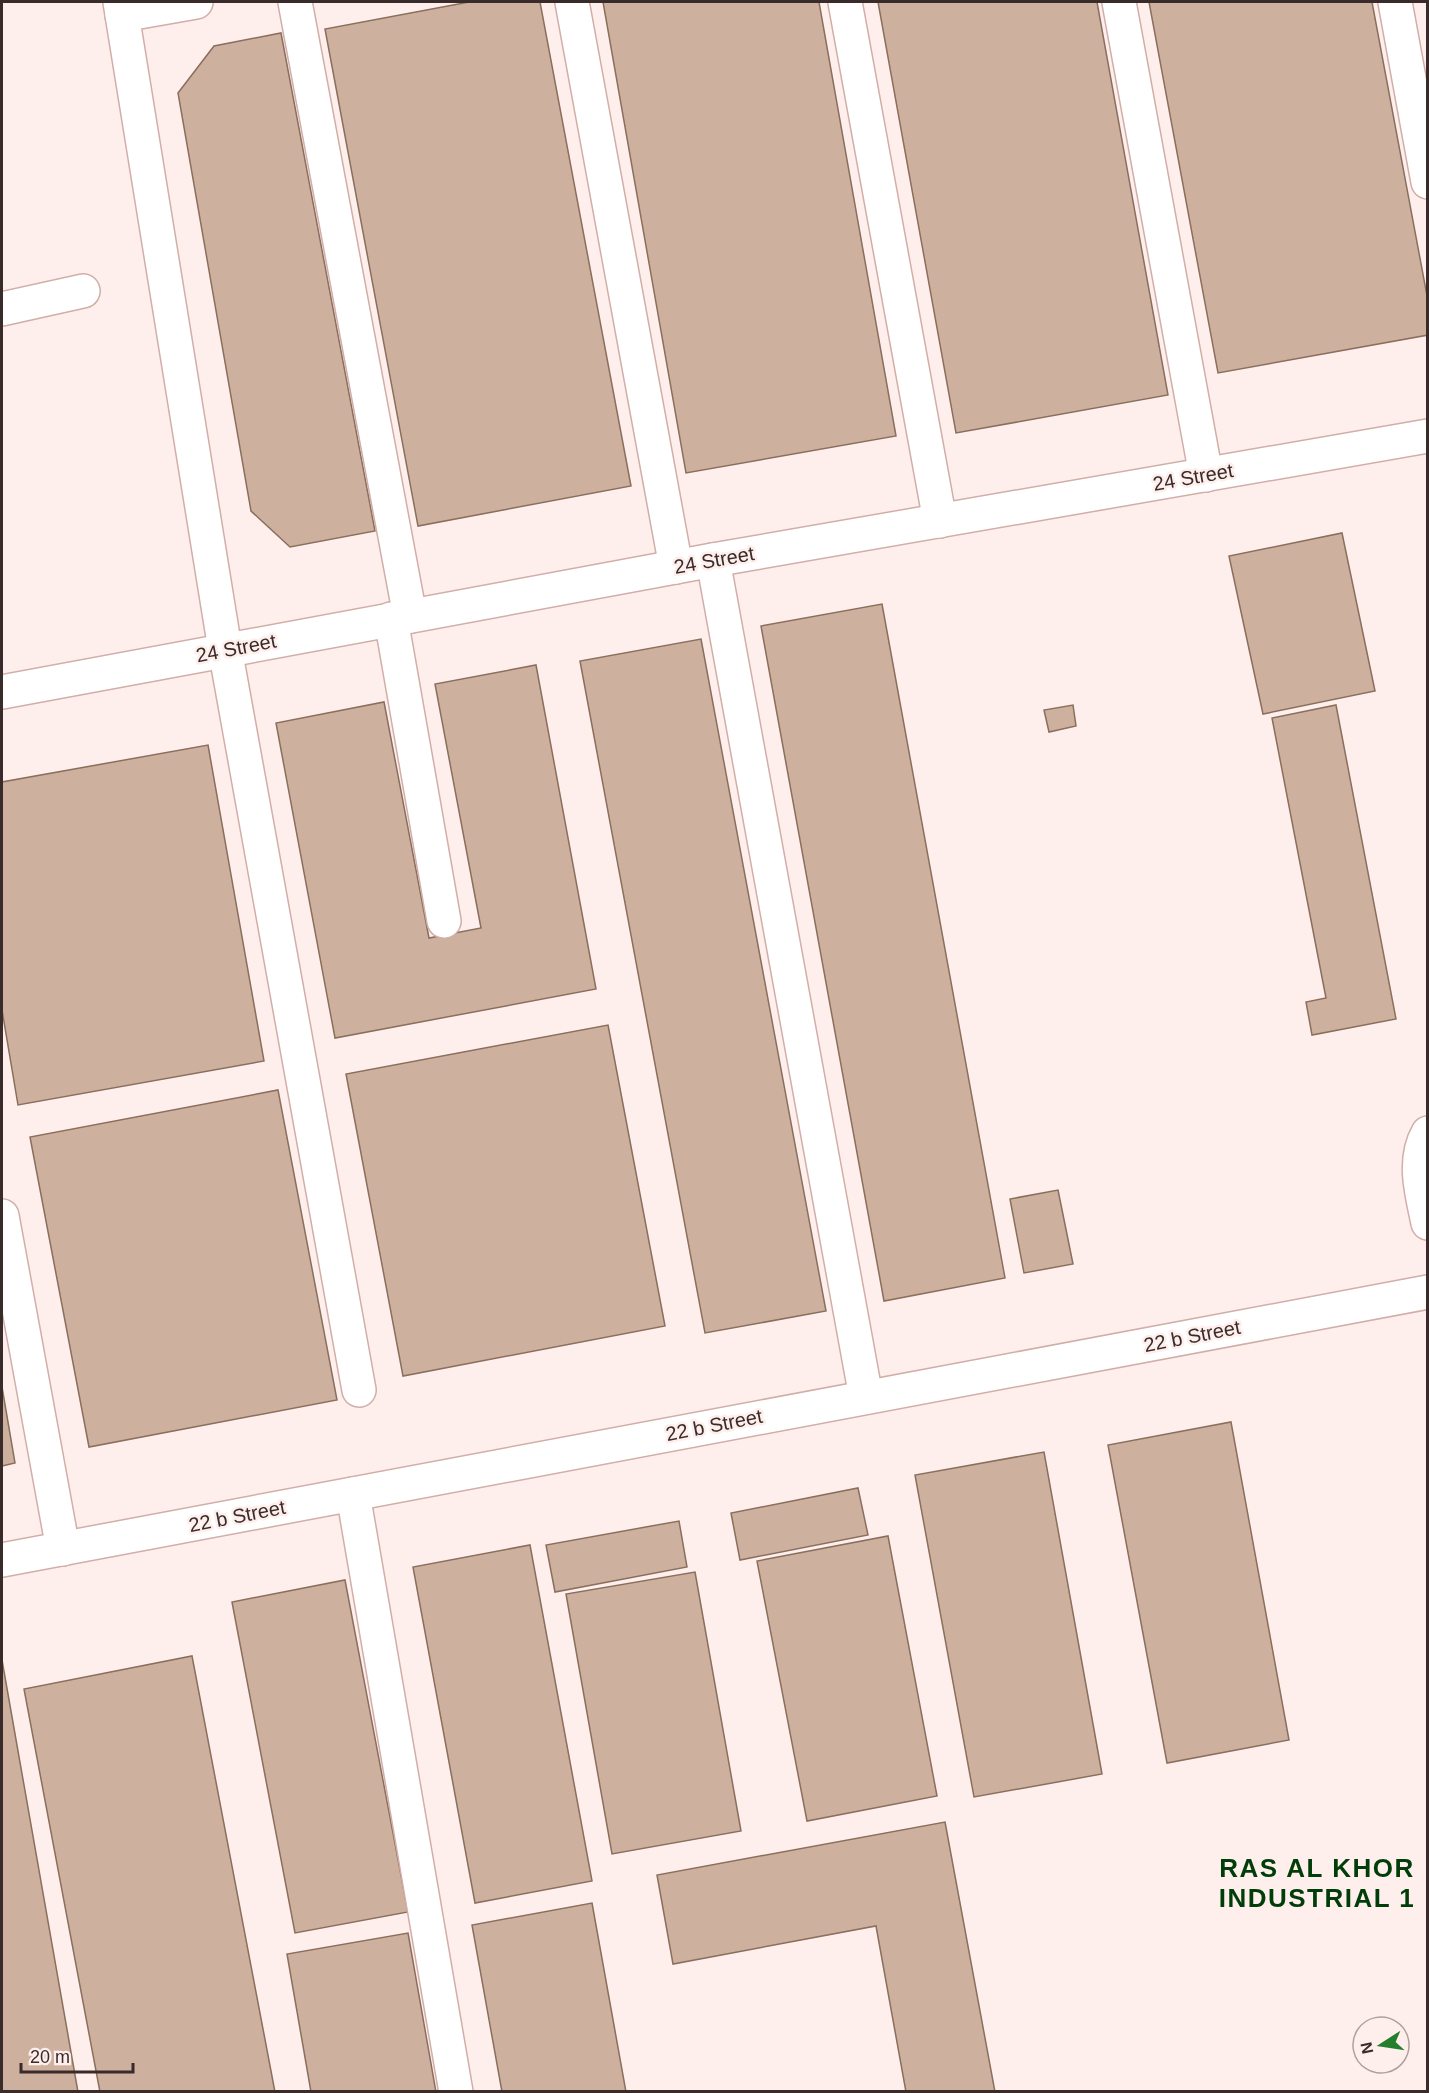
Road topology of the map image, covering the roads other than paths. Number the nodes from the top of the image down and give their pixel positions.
1 (196, 2) edge
2 (295, 2) edge
3 (572, 2) edge
4 (845, 2) edge
5 (1119, 2) edge
6 (1395, 2) edge
7 (121, 8) edge
8 (1428, 182) edge
9 (83, 291) dead end
10 (2, 309) edge
11 (1428, 436) edge
12 (1206, 475) junction
13 (940, 520) junction
14 (713, 560) junction
15 (676, 567) junction
16 (400, 618) junction
17 (225, 650) junction
18 (2, 692) edge
19 (444, 921) dead end
20 (1428, 1133) edge
21 (2, 1216) edge
22 (1428, 1223) edge
23 (1428, 1292) edge
24 (359, 1390) dead end
25 (866, 1397) junction
26 (353, 1494) junction
27 (63, 1549) junction
28 (2, 1560) edge
29 (456, 2091) edge

1 - 7 street
2 - 16 street
3 - 15 street
4 - 13 street
5 - 12 street
6 - 8 street
7 - 17 street
9 - 10 street
11 - 12 street, 24 Street
12 - 13 street, 24 Street
13 - 14 street, 24 Street
14 - 15 street, 24 Street
14 - 25 street
15 - 16 street, 24 Street
16 - 17 street, 24 Street
16 - 19 street
17 - 18 street, 24 Street
17 - 24 street
20 - 22 street
21 - 27 street
23 - 25 street, 22 b Street
25 - 26 street, 22 b Street
26 - 27 street, 22 b Street
26 - 29 street
27 - 28 street, 22 b Street

